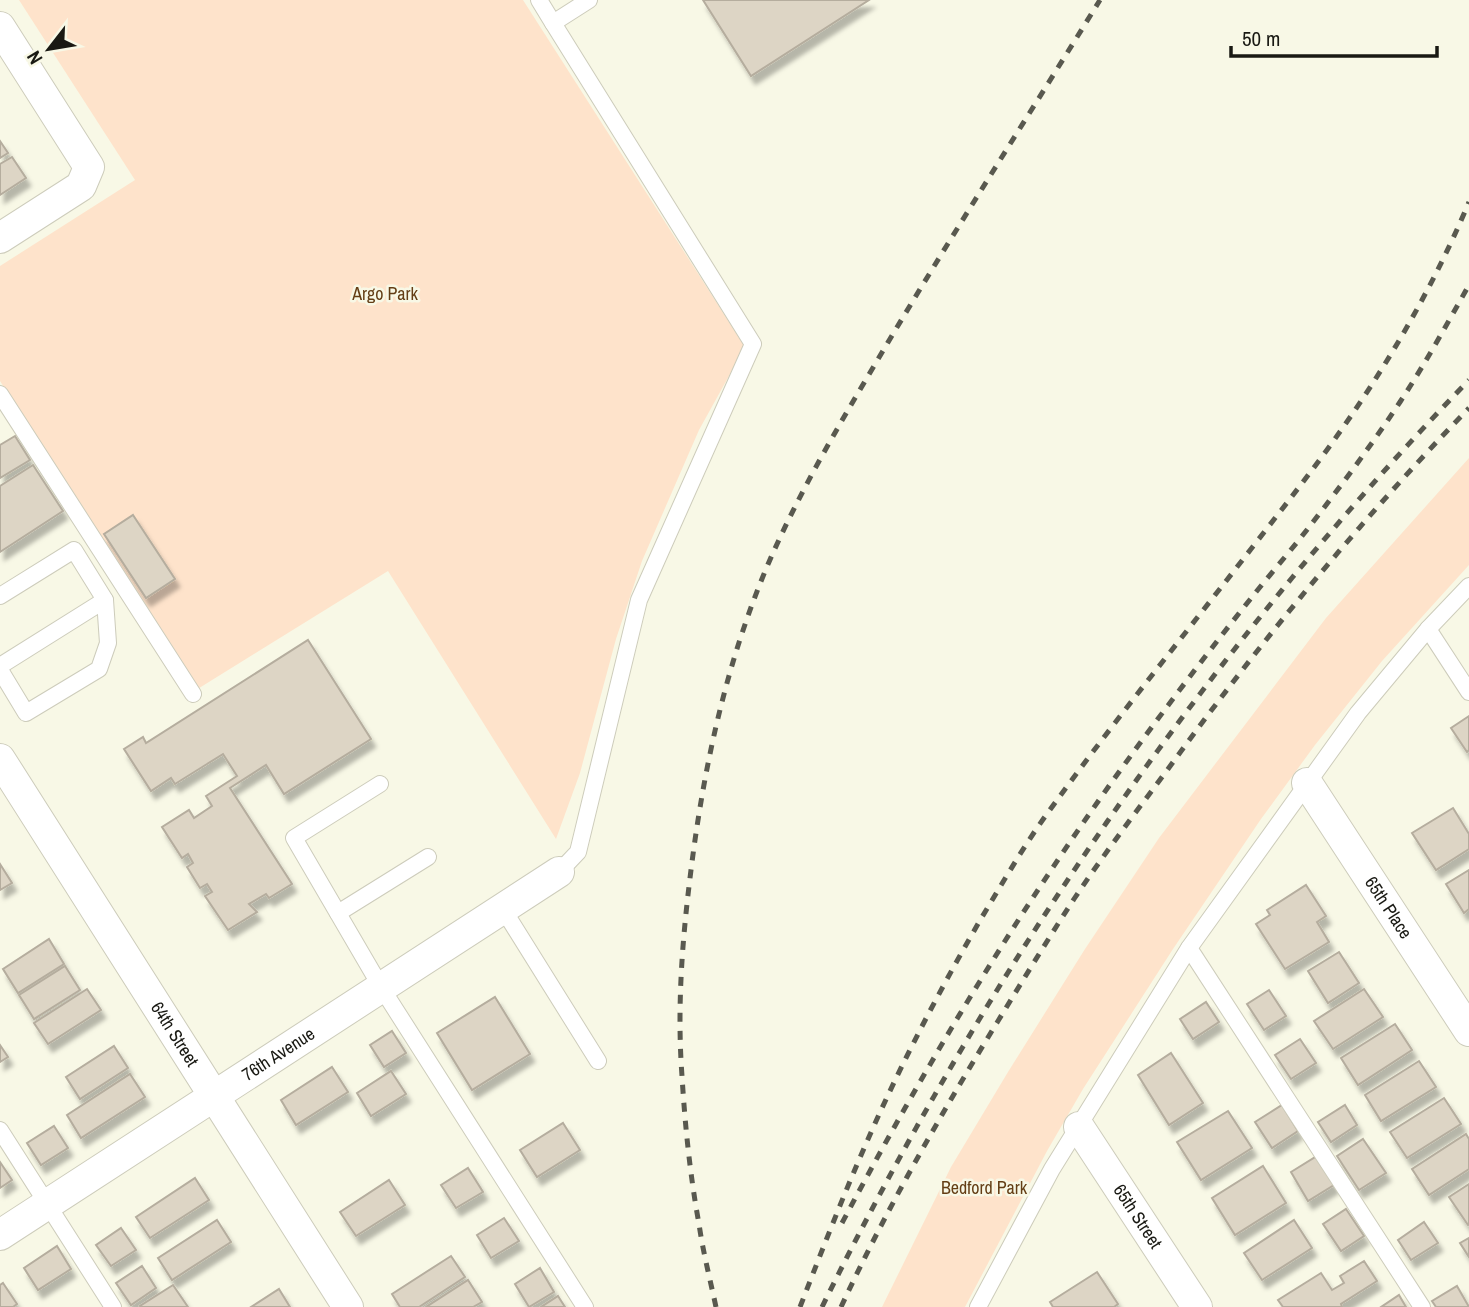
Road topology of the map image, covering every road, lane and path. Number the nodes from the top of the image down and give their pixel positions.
1 (538, 0) edge
2 (589, 0) edge
3 (553, 23) junction
4 (0, 27) edge
5 (0, 238) edge
6 (0, 394) edge
7 (1469, 586) edge
8 (0, 596) edge
9 (105, 600) junction
10 (1428, 629) junction
11 (0, 668) edge
12 (1469, 692) edge
13 (193, 694) dead end
14 (0, 759) edge
15 (1307, 783) junction
16 (380, 784) dead end
17 (428, 857) dead end
18 (559, 872) joint
19 (503, 909) junction
20 (338, 913) junction
21 (1189, 948) junction
22 (381, 987) junction
23 (1469, 1031) edge
24 (598, 1061) dead end
25 (214, 1096) junction
26 (1079, 1127) junction
27 (0, 1130) edge
28 (47, 1204) junction
29 (0, 1235) edge
30 (113, 1307) edge
31 (348, 1307) edge
32 (585, 1307) edge
33 (978, 1307) edge
34 (1197, 1307) edge
35 (1422, 1307) edge

1 - 3 lane
2 - 3 lane
3 - 18 lane
4 - 5 street
6 - 13 lane
7 - 10 lane
8 - 9 lane
9 - 11 lane
9 - 11 lane
10 - 12 lane
10 - 15 lane
14 - 25 street, 64th Street
15 - 21 lane
15 - 23 street, 65th Place
16 - 20 lane
17 - 20 lane
18 - 19 street, 76th Avenue
19 - 22 street, 76th Avenue
19 - 24 lane
20 - 22 lane
21 - 26 lane
21 - 35 lane
22 - 25 street, 76th Avenue
22 - 32 lane
25 - 28 street, 76th Avenue
25 - 31 street, 64th Street
26 - 33 lane
26 - 34 street, 65th Street
27 - 28 lane
28 - 29 street, 76th Avenue
28 - 30 lane

